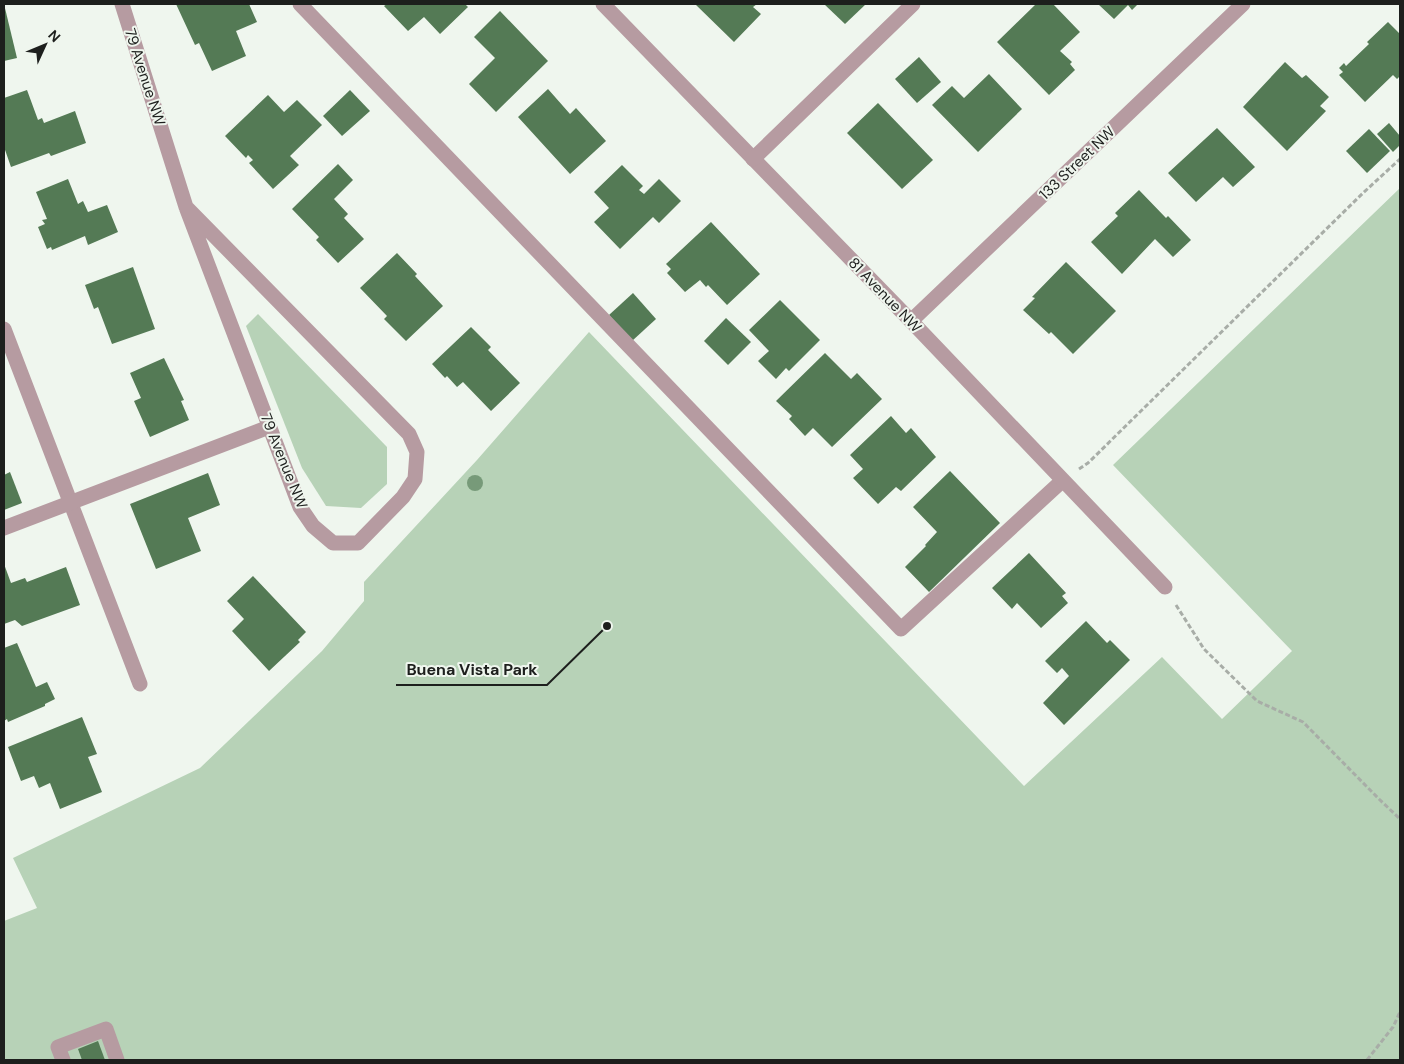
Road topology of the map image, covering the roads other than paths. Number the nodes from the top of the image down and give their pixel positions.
1 (122, 4) edge
2 (300, 4) edge
3 (605, 4) edge
4 (913, 4) edge
5 (1243, 4) edge
6 (753, 159) junction
7 (186, 207) junction
8 (911, 321) junction
9 (4, 329) edge
10 (269, 428) junction
11 (1062, 481) junction
12 (70, 503) junction
13 (4, 528) edge
14 (1164, 587) road end
15 (140, 684) dead end
16 (63, 1060) edge
17 (117, 1060) edge

1 - 7 street, 79 Avenue NW
2 - 11 street
3 - 6 street, 81 Avenue NW
4 - 6 street
5 - 8 street, 133 Street NW
6 - 8 street, 81 Avenue NW
7 - 10 street, 79 Avenue NW
7 - 10 street, 79 Avenue NW
8 - 11 street, 81 Avenue NW
9 - 12 street
10 - 12 street
11 - 14 street, 81 Avenue NW
12 - 13 street
12 - 15 street
16 - 17 street

